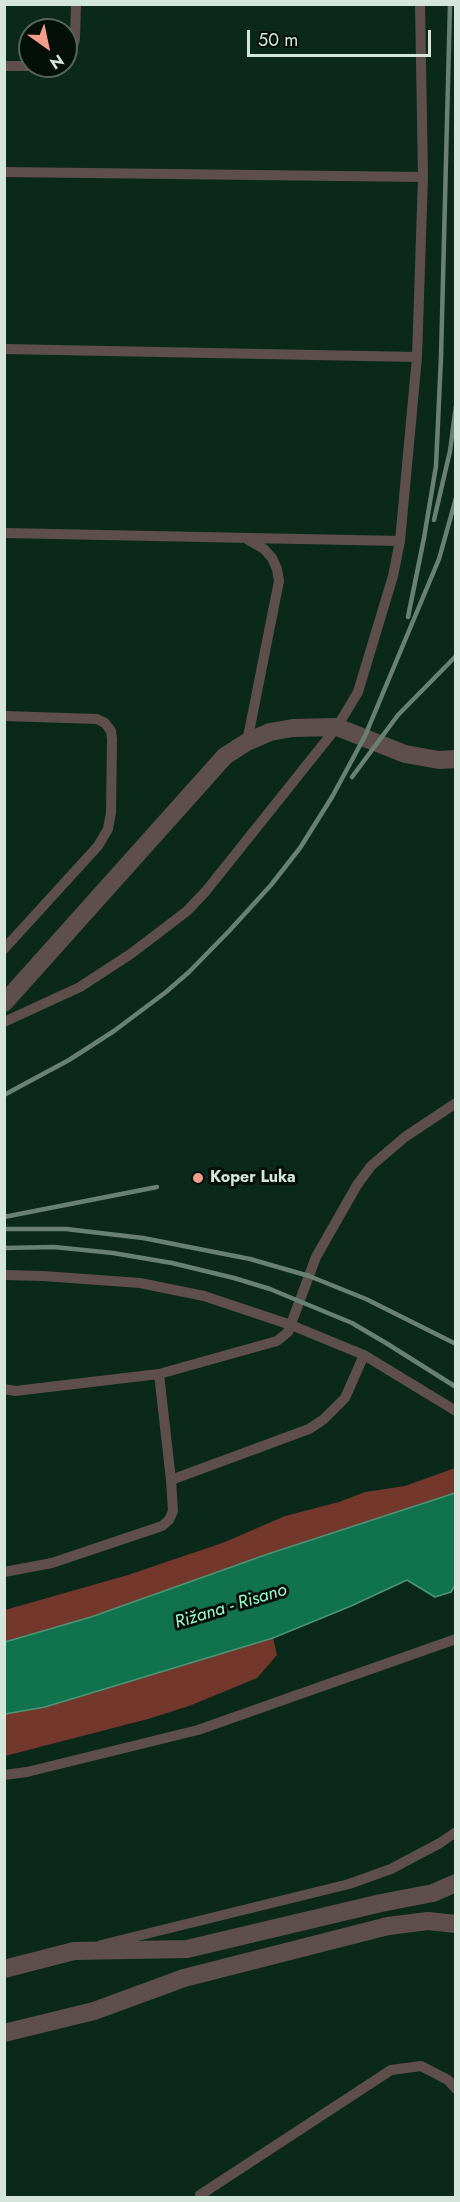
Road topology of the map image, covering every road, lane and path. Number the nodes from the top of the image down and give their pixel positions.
1 (420, 4) edge
2 (4, 172) edge
3 (423, 177) junction
4 (4, 349) edge
5 (417, 357) junction
6 (4, 533) edge
7 (242, 538) junction
8 (400, 541) junction
9 (4, 716) edge
10 (338, 727) junction
11 (247, 742) junction
12 (456, 759) edge
13 (4, 949) edge
14 (4, 1003) edge
15 (4, 1022) edge
16 (456, 1103) edge
17 (4, 1275) edge
18 (291, 1325) junction
19 (364, 1355) junction
20 (159, 1374) junction
21 (4, 1389) edge
22 (456, 1411) edge
23 (171, 1480) junction
24 (4, 1572) edge
25 (456, 1639) edge
26 (4, 1775) edge
27 (456, 1832) edge
28 (456, 1883) edge
29 (456, 1924) edge
30 (74, 1951) junction
31 (4, 1969) edge
32 (4, 2032) edge
33 (456, 2089) edge
34 (200, 2198) edge

1 - 3 lane
2 - 3 lane
3 - 5 lane
4 - 5 lane
5 - 8 lane
6 - 7 lane
7 - 8 lane
7 - 11 lane
8 - 10 lane
9 - 13 lane
10 - 11 street
10 - 12 street
10 - 15 lane
11 - 14 street
16 - 18 lane
17 - 18 lane
18 - 19 lane
18 - 20 lane
19 - 22 lane
19 - 23 lane
20 - 21 lane
20 - 23 lane
23 - 24 lane
25 - 26 lane
27 - 30 lane
28 - 30 street
29 - 32 street
30 - 31 street
33 - 34 lane

